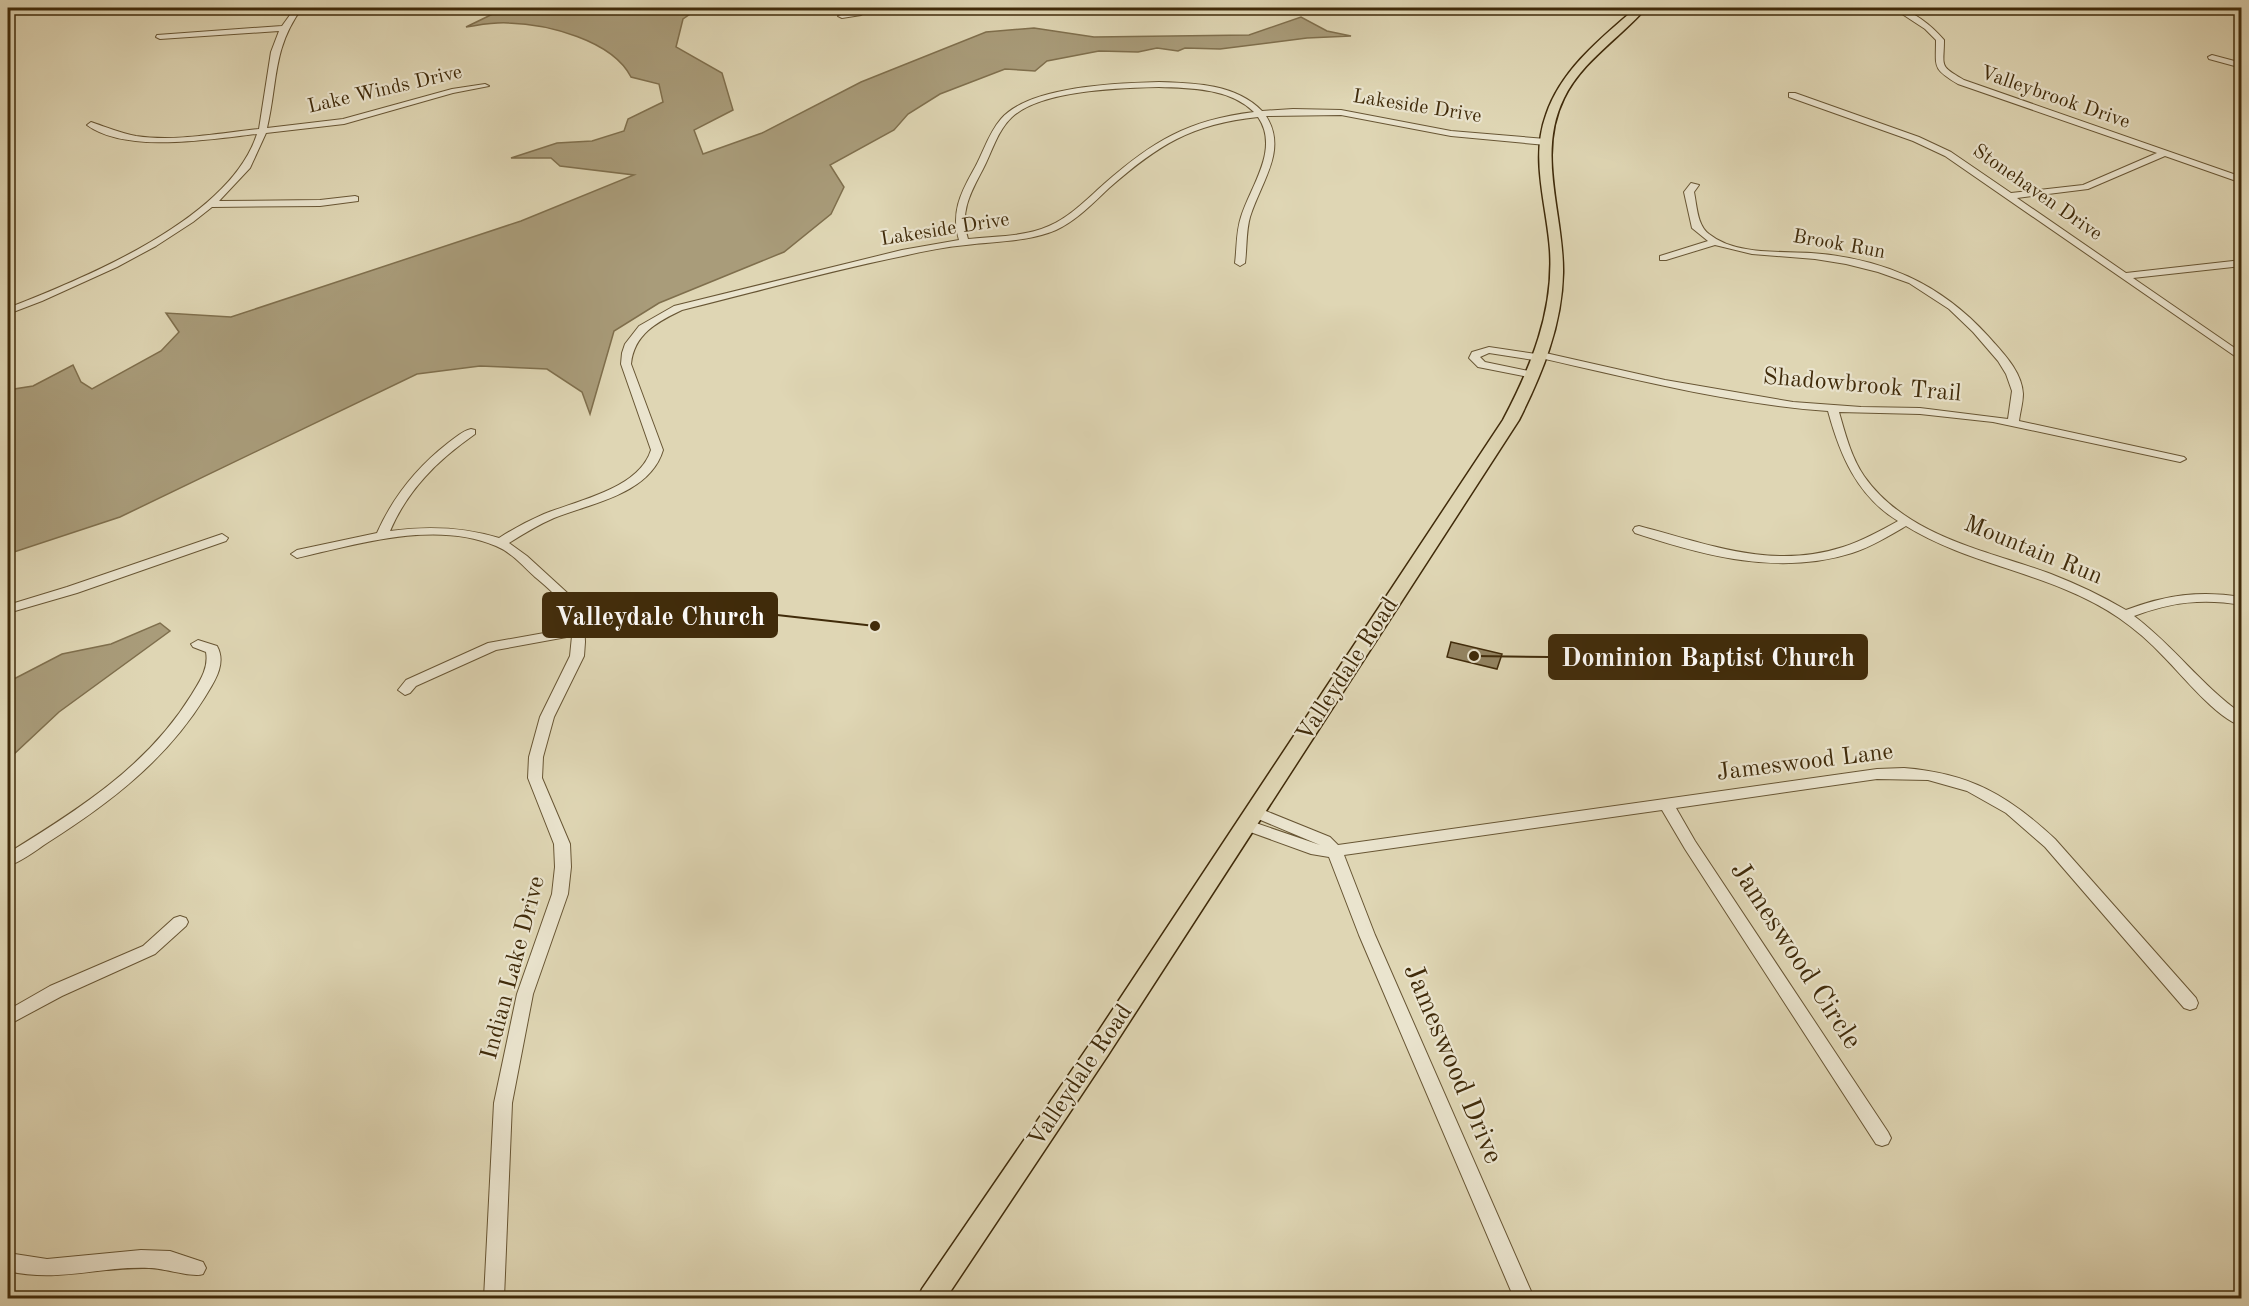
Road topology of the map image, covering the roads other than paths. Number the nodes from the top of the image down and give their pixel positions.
1 (298, 8) edge
2 (869, 8) edge
3 (1126, 8) edge
4 (1162, 8) edge
5 (1641, 8) edge
6 (1896, 8) edge
7 (2226, 8) edge
8 (2241, 11) edge
9 (842, 16) dead end
10 (283, 28) junction
11 (160, 37) dead end
12 (2212, 57) dead end
13 (2241, 66) edge
14 (485, 86) dead end
15 (1792, 95) dead end
16 (1261, 115) junction
17 (91, 125) dead end
18 (262, 131) junction
19 (1546, 142) junction
20 (2163, 154) junction
21 (2241, 180) edge
22 (1694, 185) dead end
23 (2010, 196) junction
24 (355, 199) dead end
25 (211, 204) junction
26 (964, 242) junction
27 (1716, 242) junction
28 (1663, 258) dead end
29 (1240, 263) dead end
30 (2241, 263) edge
31 (2126, 276) junction
32 (8, 311) edge
33 (2241, 358) edge
34 (1538, 363) junction
35 (1833, 409) junction
36 (2013, 423) junction
37 (471, 432) dead end
38 (2180, 459) dead end
39 (1906, 521) junction
40 (1639, 530) dead end
41 (381, 537) junction
42 (222, 538) dead end
43 (500, 543) junction
44 (297, 554) dead end
45 (2241, 601) edge
46 (8, 609) edge
47 (2124, 615) junction
48 (577, 631) junction
49 (198, 644) dead end
50 (405, 690) dead end
51 (2241, 722) edge
52 (1666, 803) junction
53 (1251, 818) junction
54 (1334, 850) junction
55 (8, 860) edge
56 (180, 922) dead end
57 (2190, 1003) dead end
58 (8, 1018) edge
59 (1882, 1138) dead end
60 (8, 1262) edge
61 (196, 1268) dead end
62 (494, 1299) edge
63 (931, 1299) edge
64 (1524, 1299) edge

1 - 10 street
2 - 9 street
3 - 4 street
5 - 19 main road, Valleydale Road
6 - 20 street, Valleybrook Drive
7 - 8 street
10 - 11 street
10 - 18 street
12 - 13 street
14 - 18 street, Lake Winds Drive
15 - 23 street, Stonehaven Drive
16 - 19 street, Lakeside Drive
16 - 26 street, Lakeside Drive
16 - 26 street
16 - 29 street
17 - 18 street, Lake Winds Drive
18 - 25 street
19 - 34 main road, Valleydale Road
20 - 21 street, Valleybrook Drive
20 - 23 street
22 - 27 street
23 - 31 street, Stonehaven Drive
24 - 25 street
25 - 32 street
26 - 43 street, Lakeside Drive
27 - 28 street
27 - 36 street, Brook Run
30 - 31 street
31 - 33 street, Stonehaven Drive
34 - 34 street
34 - 35 street, Shadowbrook Trail
34 - 53 main road, Valleydale Road
35 - 36 street, Shadowbrook Trail
35 - 39 street, Mountain Run
36 - 38 street, Shadowbrook Trail
37 - 41 street
39 - 40 street
39 - 47 street, Mountain Run
41 - 43 street, Indian Lake Drive
41 - 44 street, Indian Lake Drive
42 - 46 street
43 - 48 street, Indian Lake Drive
45 - 47 street
47 - 51 street, Mountain Run
48 - 50 street
48 - 62 street, Indian Lake Drive
49 - 55 street
52 - 54 street, Jameswood Lane
52 - 57 street, Jameswood Lane
52 - 59 street, Jameswood Circle
53 - 54 street, Jameswood Lane
53 - 63 main road, Valleydale Road
54 - 64 street, Jameswood Drive
56 - 58 street
60 - 61 street

